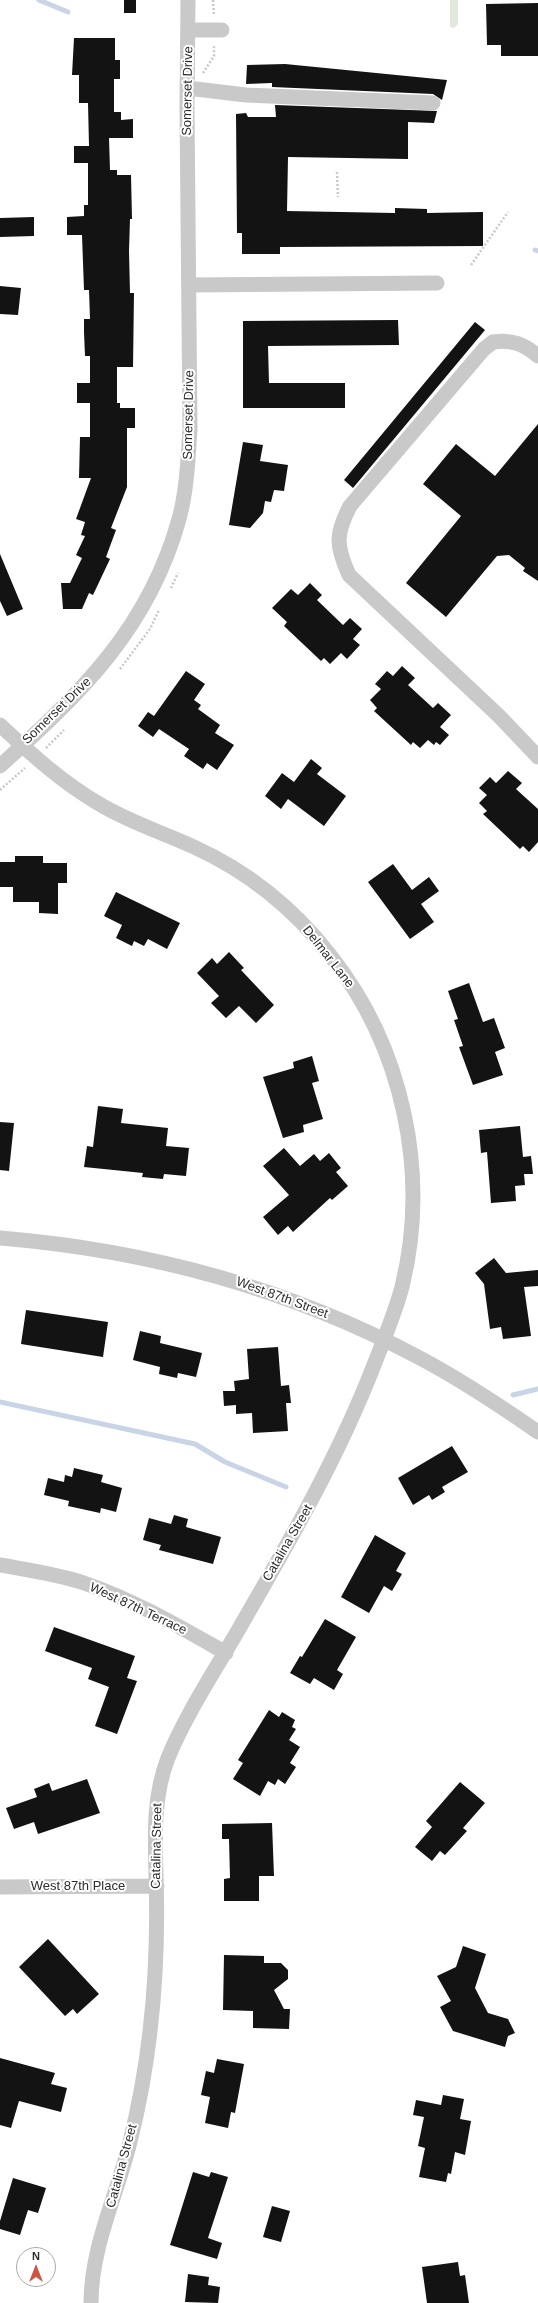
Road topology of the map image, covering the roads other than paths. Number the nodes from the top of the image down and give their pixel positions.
1 (188, 0) edge
2 (189, 30) junction
3 (218, 30) road end
4 (187, 88) junction
5 (433, 103) dead end
6 (438, 283) dead end
7 (189, 285) junction
8 (538, 356) edge
9 (0, 725) edge
10 (22, 746) junction
11 (538, 756) edge
12 (0, 766) edge
13 (0, 1238) edge
14 (384, 1340) junction
15 (538, 1432) edge
16 (0, 1565) edge
17 (226, 1653) junction
18 (157, 1886) junction
19 (0, 1887) edge
20 (91, 2303) edge

1 - 2 street, Somerset Drive
2 - 3 street
2 - 4 street, Somerset Drive
4 - 5 street
4 - 7 street, Somerset Drive
6 - 7 street
7 - 10 street, Somerset Drive
8 - 11 street
9 - 10 street, Delmar Lane
10 - 12 street, Somerset Drive
10 - 14 street, Delmar Lane
13 - 14 street, West 87th Street
14 - 15 street, West 87th Street
14 - 17 street, Catalina Street
16 - 17 street, West 87th Terrace
17 - 18 street, Catalina Street
18 - 19 street, West 87th Place
18 - 20 street, Catalina Street

